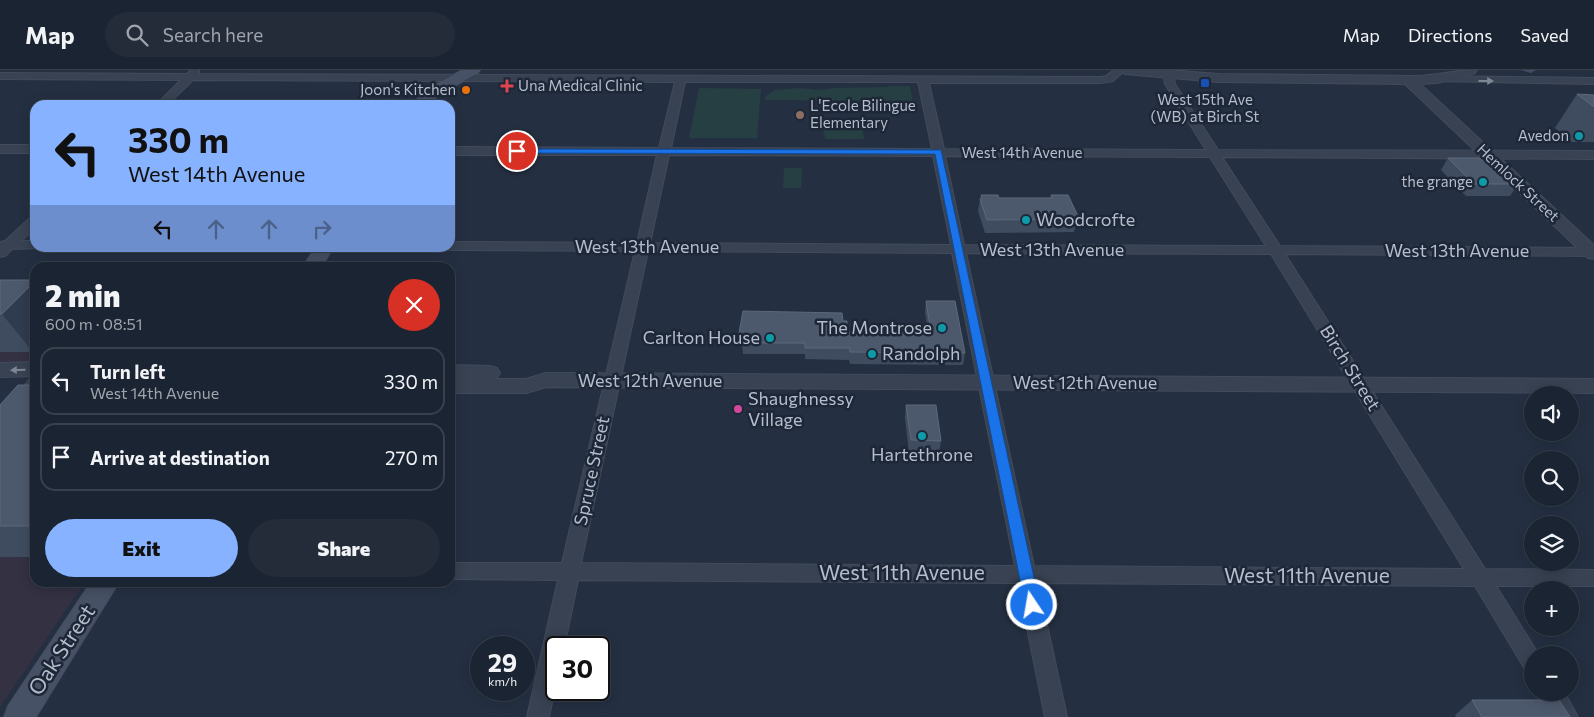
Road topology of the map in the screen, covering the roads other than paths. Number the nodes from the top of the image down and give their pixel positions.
1 (473, 70) edge
2 (1120, 70) edge
3 (1125, 70) edge
4 (1471, 70) edge
5 (194, 73) edge
6 (790, 74) edge
7 (1168, 75) junction
8 (1441, 75) edge
9 (0, 76) edge
10 (460, 77) junction
11 (428, 78) junction
12 (681, 78) junction
13 (923, 79) junction
14 (1413, 79) junction
15 (1368, 80) junction
16 (1592, 81) edge
17 (433, 92) junction
18 (166, 100) edge
19 (424, 100) edge
20 (1436, 107) junction
21 (0, 149) edge
22 (30, 149) edge
23 (455, 151) edge
24 (664, 151) junction
25 (938, 152) junction
26 (1212, 154) junction
27 (1488, 155) junction
28 (1594, 155) edge
29 (30, 225) edge
30 (30, 245) edge
31 (455, 246) edge
32 (643, 247) junction
33 (3, 248) edge
34 (959, 249) junction
35 (1275, 250) junction
36 (1593, 252) edge
37 (30, 369) edge
38 (0, 370) edge
39 (455, 372) edge
40 (546, 380) junction
41 (612, 380) junction
42 (986, 382) junction
43 (0, 383) edge
44 (30, 383) edge
45 (1360, 384) junction
46 (455, 386) edge
47 (1594, 386) edge
48 (30, 389) edge
49 (0, 425) edge
50 (455, 571) edge
51 (570, 571) junction
52 (1026, 574) junction
53 (1480, 578) junction
54 (1594, 578) edge
55 (103, 587) edge
56 (1524, 649) edge
57 (1557, 701) edge
58 (18, 717) edge
59 (538, 717) edge
60 (1056, 717) edge
61 (1567, 717) edge

1 - 10 main road
2 - 13 street
3 - 7 street
4 - 8 street
5 - 9 street
5 - 11 street
5 - 18 street
6 - 12 street
6 - 13 street
7 - 15 street
7 - 26 street, Birch Street
8 - 14 street
8 -> 16 street
10 - 11 street
10 - 12 street
10 - 17 main road
11 - 17 main road
12 - 24 street, Spruce Street
13 - 25 street
14 - 15 street
14 - 20 street, Hemlock Street
15 - 20 street
17 - 19 main road
20 - 27 street, Hemlock Street
21 - 22 street
23 - 24 street, West 14th Avenue
24 - 25 street, West 14th Avenue
24 - 32 street, Spruce Street
25 - 26 street, West 14th Avenue
25 - 34 street
26 - 27 street, West 14th Avenue
26 - 35 street, Birch Street
27 - 28 street, West 14th Avenue
27 - 36 street, Hemlock Street
29 - 33 street
30 - 33 street
31 - 32 street, West 13th Avenue
32 - 34 street, West 13th Avenue
32 - 41 street, Spruce Street
34 - 35 street, West 13th Avenue
34 - 42 street
35 - 36 street, West 13th Avenue
35 - 45 street, Birch Street
37 -> 38 street
39 - 40 street, West 12th Avenue
40 - 41 street, West 12th Avenue
40 - 46 street, West 12th Avenue
41 - 42 street, West 12th Avenue
41 - 51 street, Spruce Street
42 - 45 street, West 12th Avenue
42 - 52 street
43 - 44 street
45 - 47 street, West 12th Avenue
45 - 53 street, Birch Street
48 - 49 street
50 - 51 street, West 11th Avenue
51 - 52 street, West 11th Avenue
51 - 59 street, Spruce Street
52 - 53 street, West 11th Avenue
52 - 60 street
53 - 54 street, West 11th Avenue
53 - 56 street, Birch Street
55 - 58 main road, Oak Street
57 - 61 street

